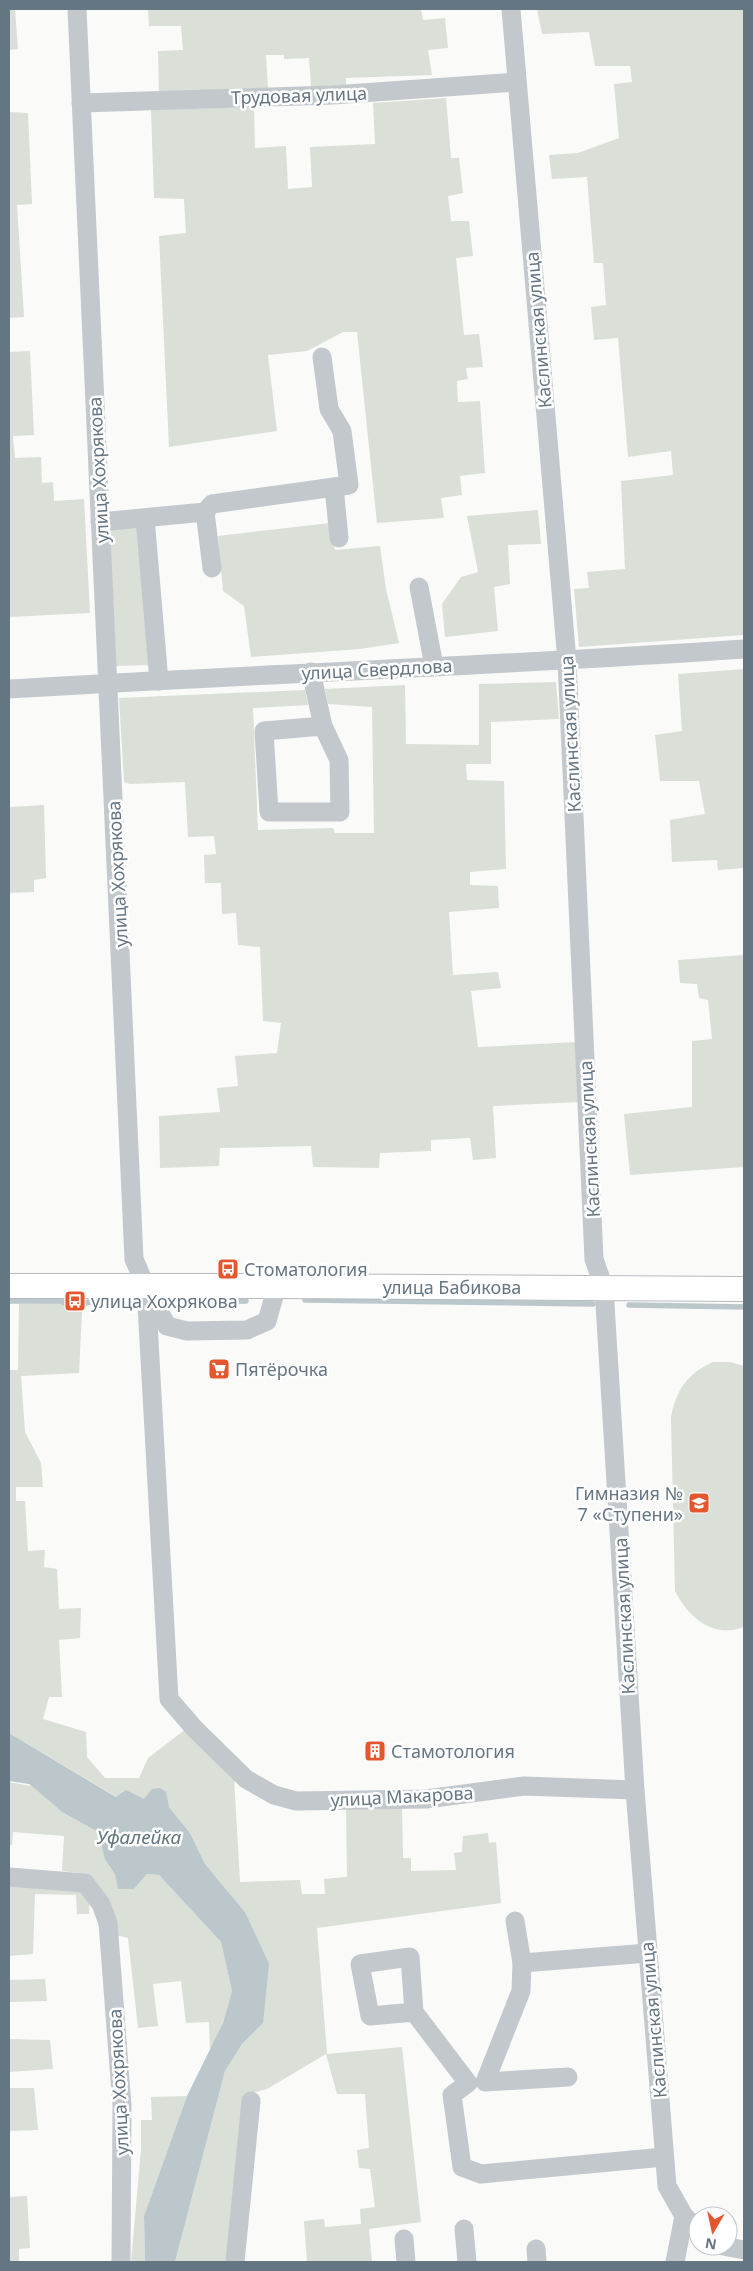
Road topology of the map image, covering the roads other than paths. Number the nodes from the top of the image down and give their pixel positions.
1 (77, 9) edge
2 (511, 9) edge
3 (516, 82) junction
4 (81, 103) junction
5 (322, 357) dead end
6 (334, 487) junction
7 (205, 512) junction
8 (145, 518) junction
9 (100, 522) junction
10 (339, 538) dead end
11 (212, 568) dead end
12 (419, 588) dead end
13 (744, 649) edge
14 (567, 661) junction
15 (434, 666) junction
16 (311, 672) junction
17 (159, 681) junction
18 (108, 683) junction
19 (9, 689) edge
20 (323, 726) junction
21 (9, 1286) edge
22 (277, 1286) junction
23 (146, 1287) junction
24 (604, 1288) junction
25 (744, 1289) edge
26 (194, 1728) joint
27 (635, 1790) junction
28 (9, 1877) edge
29 (515, 1921) dead end
30 (648, 1954) junction
31 (522, 1963) junction
32 (414, 2012) dead end
33 (568, 2077) dead end
34 (477, 2082) junction
35 (250, 2101) dead end
36 (664, 2157) junction
37 (684, 2216) junction
38 (688, 2220) edge
39 (464, 2229) dead end
40 (404, 2238) dead end
41 (121, 2262) edge
42 (235, 2262) edge
43 (406, 2262) edge
44 (467, 2262) edge
45 (674, 2262) edge

1 - 4 street, улица Хохрякова
2 - 3 street, Каслинская улица
3 - 4 street, Трудовая улица
3 - 14 street, Каслинская улица
4 - 9 street, улица Хохрякова
5 - 6 street
6 - 7 street
6 - 10 street
7 - 8 street
7 - 11 street
8 - 9 street
8 - 17 street
9 - 18 street, улица Хохрякова
12 - 15 street
13 - 14 street, улица Свердлова
14 - 15 street, улица Свердлова
14 - 24 street, Каслинская улица
15 - 16 street, улица Свердлова
16 - 17 street, улица Свердлова
16 - 20 street
17 - 18 street, улица Свердлова
18 - 19 street, улица Свердлова
18 - 23 street, улица Хохрякова
20 - 20 street
21 - 23 main road, улица Бабикова
22 - 23 main road, улица Бабикова
22 - 23 street
22 - 24 main road, улица Бабикова
23 - 26 street, улица Хохрякова
24 - 25 main road, улица Бабикова
24 - 27 street, Каслинская улица
26 - 27 street, улица Макарова
27 - 30 street, Каслинская улица
28 - 41 street, улица Хохрякова
29 - 31 street
30 - 31 street
30 - 36 street, Каслинская улица
31 - 34 street
32 - 34 street
33 - 34 street
34 - 36 street
35 - 42 street
36 - 37 street, Каслинская улица
37 - 38 street, Каслинская улица
37 - 45 street
39 - 44 street
40 - 43 street

